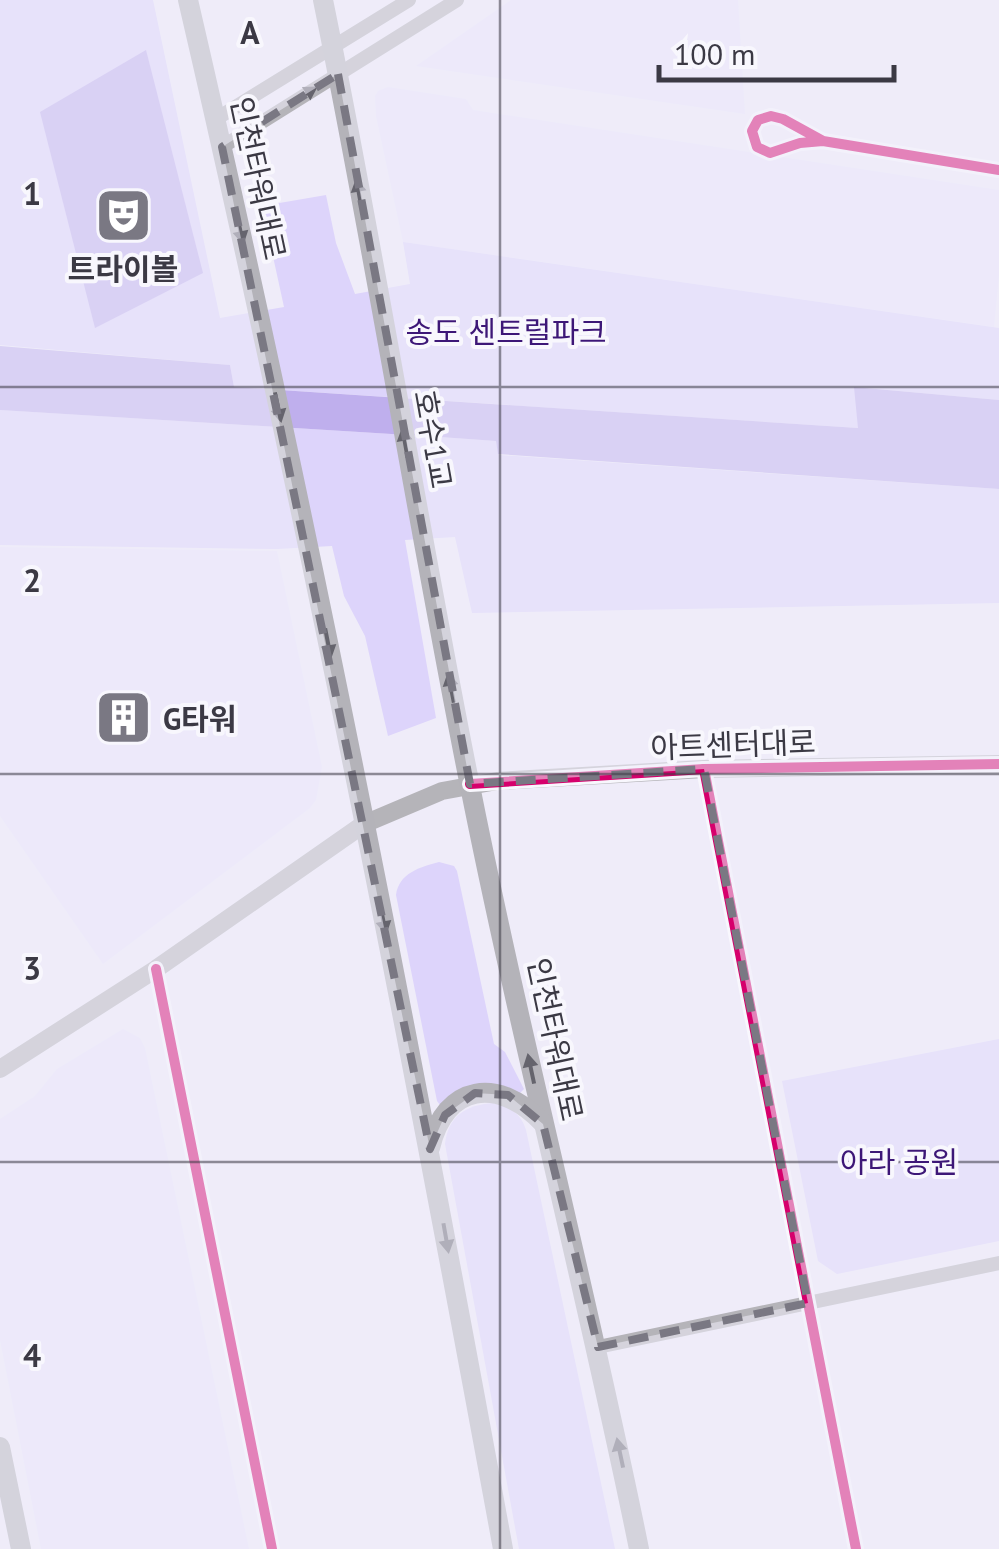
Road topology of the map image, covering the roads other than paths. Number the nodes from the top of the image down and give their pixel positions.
1 (188, 0) edge
2 (323, 0) edge
3 (409, 0) edge
4 (457, 0) edge
5 (332, 46) junction
6 (338, 74) junction
7 (216, 118) junction
8 (824, 141) dead end
9 (222, 146) junction
10 (999, 170) edge
11 (422, 539) joint
12 (999, 764) edge
13 (704, 768) junction
14 (470, 784) junction
15 (364, 824) junction
16 (156, 969) junction
17 (0, 1069) edge
18 (543, 1124) junction
19 (430, 1150) junction
20 (999, 1263) edge
21 (808, 1303) junction
22 (598, 1347) junction
23 (0, 1447) edge
24 (20, 1549) edge
25 (272, 1549) edge
26 (503, 1549) edge
27 (639, 1549) edge
28 (856, 1549) edge

1 - 7 main road, 인천타워대로
2 - 5 main road
3 - 5 street
4 - 6 street
5 - 6 main road
5 - 7 street
9 -> 6 street
11 -> 6 main road, 호수1교
7 - 9 main road, 인천타워대로
8 - 10 street
9 -> 15 main road, 인천타워대로
14 -> 11 main road, 인천타워대로
12 - 13 street, 아트센터대로
13 - 14 street, 아트센터대로
13 - 21 street
14 - 15 street, 아트센터대로
18 -> 14 main road, 인천타워대로
15 - 16 street, 아트센터대로
15 -> 19 main road
16 - 17 street, 아트센터대로
16 - 25 street
18 - 19 main road
18 - 22 main road, 인천타워대로
19 -> 26 main road
20 - 21 street
21 - 22 street
21 - 28 street
27 -> 22 main road, 인천타워대로
23 - 24 main road

